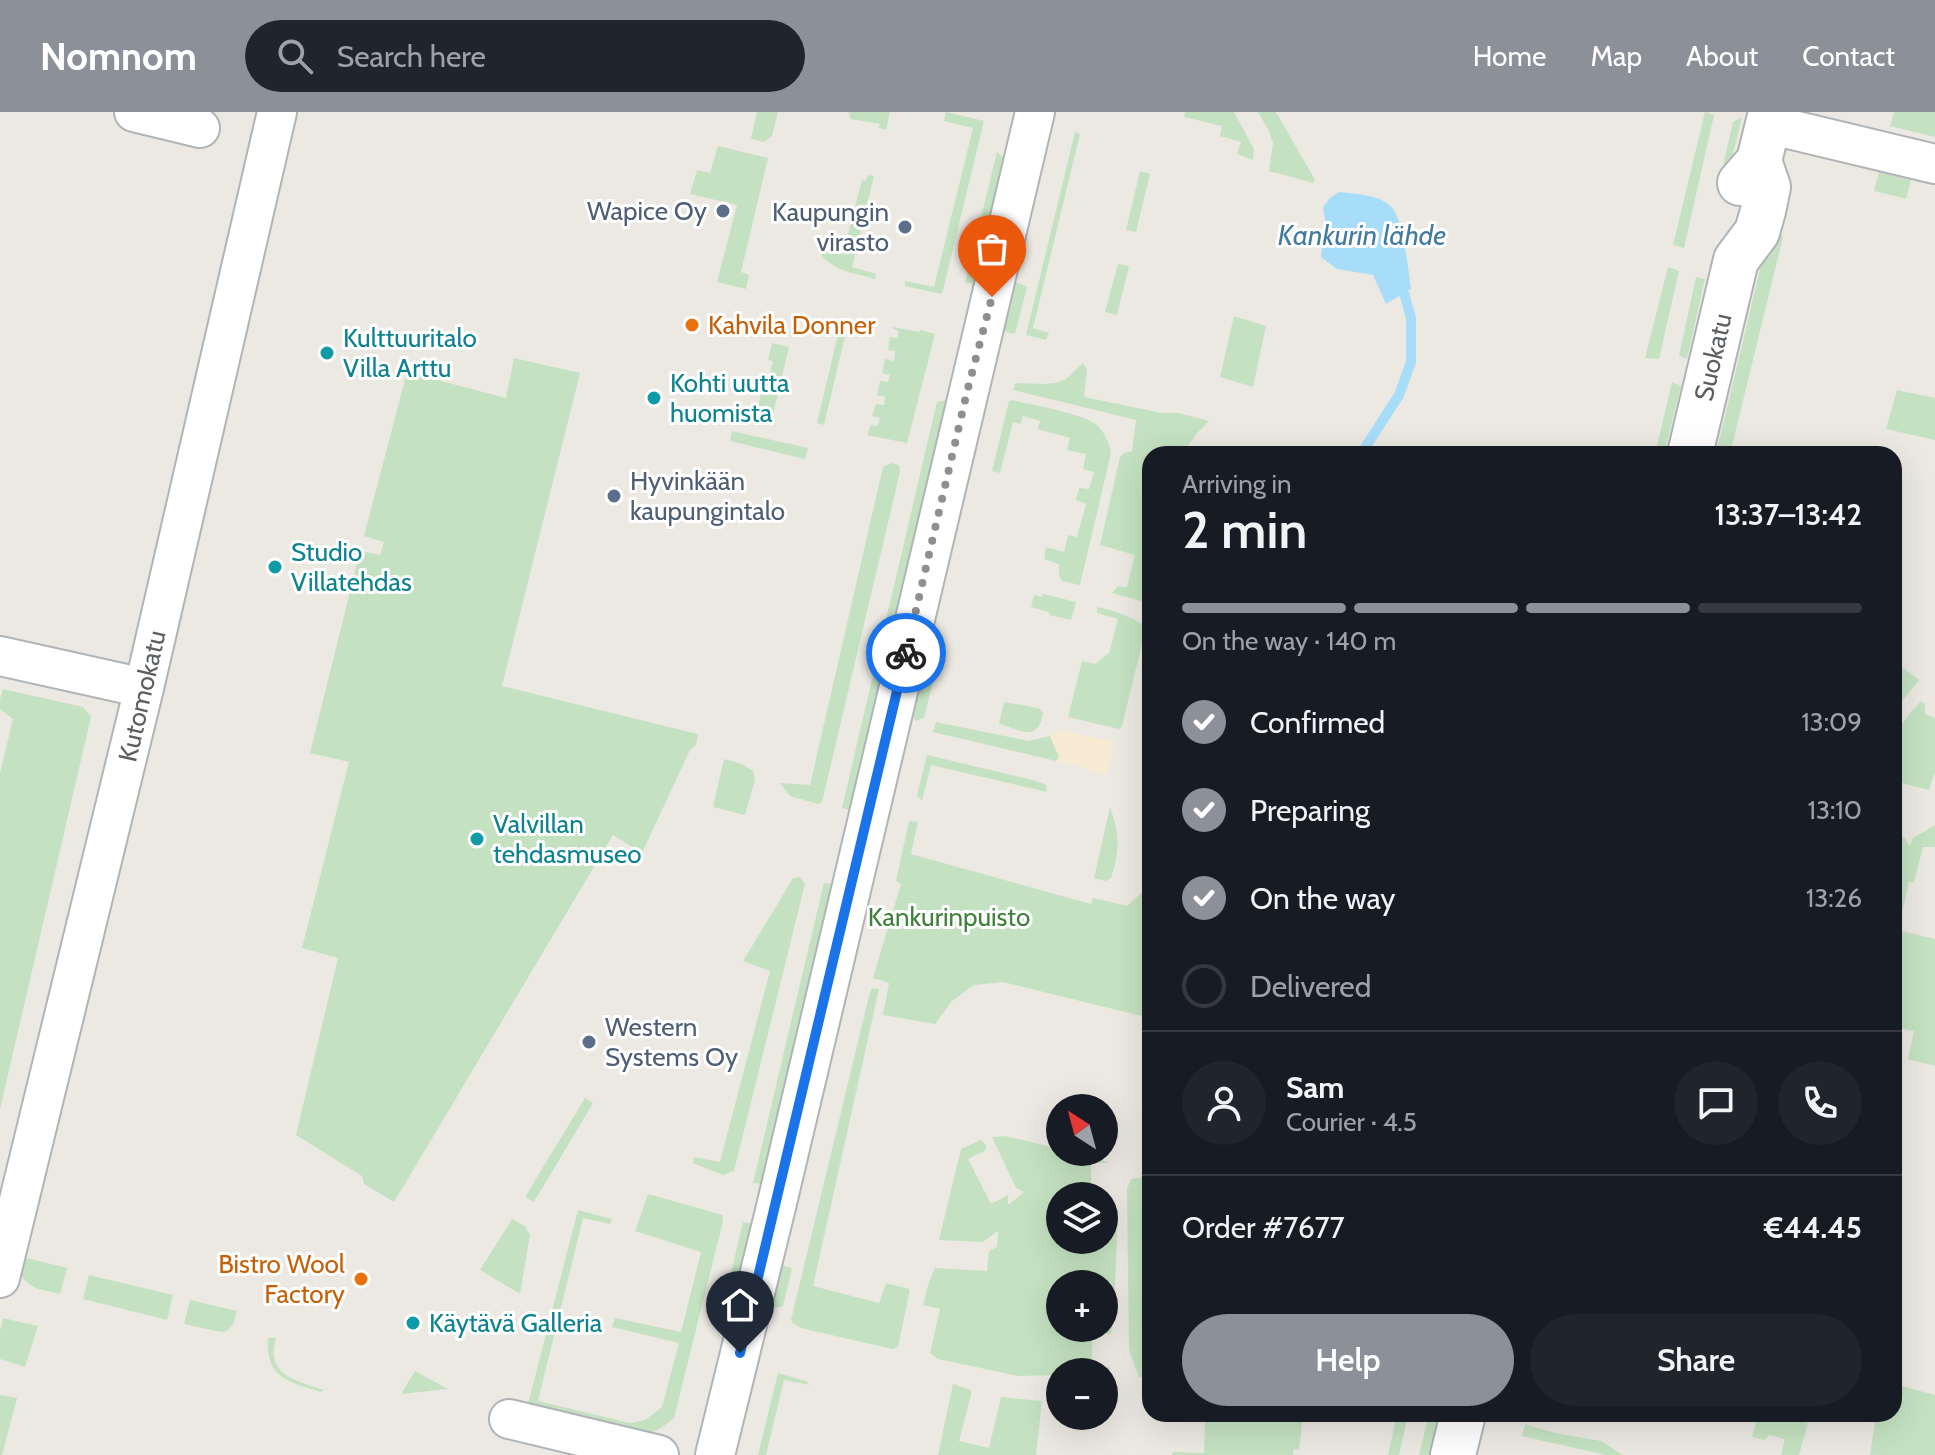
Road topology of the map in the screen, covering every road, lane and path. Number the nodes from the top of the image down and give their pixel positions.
1 (134, 112) edge
2 (277, 112) edge
3 (1035, 112) edge
4 (200, 128) dead end
5 (1766, 132) edge
6 (1935, 164) edge
7 (1692, 446) edge
8 (0, 656) edge
9 (144, 688) junction
10 (0, 1278) edge
11 (509, 1419) dead end
12 (1461, 1422) edge
13 (659, 1455) edge
14 (715, 1455) edge
15 (1453, 1455) edge

1 - 4 street
2 - 9 street, Kutomokatu
3 - 14 street
5 - 6 street
5 - 7 street, Suokatu
8 - 9 street
9 - 10 street, Kutomokatu
11 - 13 street
12 - 15 street

